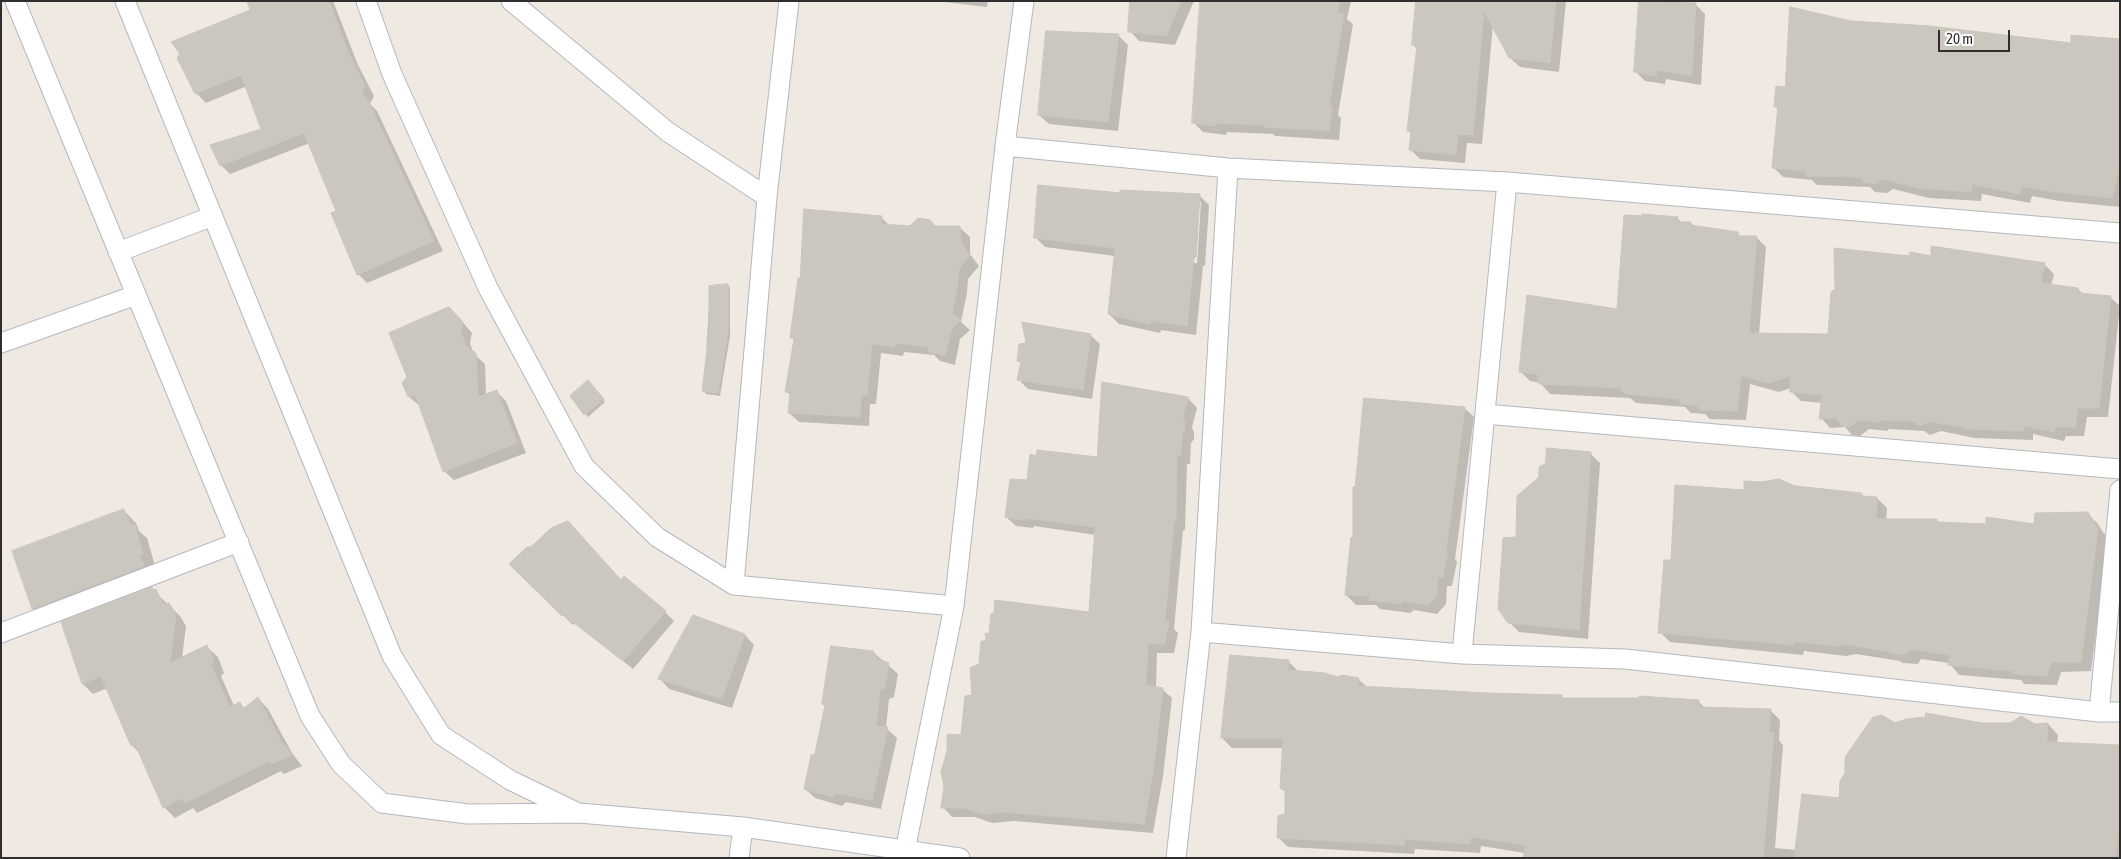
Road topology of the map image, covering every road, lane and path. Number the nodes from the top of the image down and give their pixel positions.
1 (15, 1) edge
2 (125, 1) edge
3 (366, 1) edge
4 (511, 1) edge
5 (789, 1) edge
6 (1024, 1) edge
7 (1005, 146) junction
8 (1228, 168) junction
9 (1507, 182) junction
10 (767, 197) junction
11 (213, 216) junction
12 (2120, 233) edge
13 (118, 252) junction
14 (136, 295) junction
15 (1, 344) edge
16 (1485, 414) junction
17 (2120, 469) edge
18 (2120, 490) edge
19 (238, 542) junction
20 (734, 585) junction
21 (954, 606) junction
22 (1201, 632) junction
23 (1, 633) edge
24 (1462, 654) junction
25 (2099, 712) junction
26 (2120, 712) edge
27 (580, 813) junction
28 (743, 827) junction
29 (905, 851) junction
30 (739, 858) edge
31 (960, 858) edge
32 (1176, 858) edge

1 - 13 street
2 - 11 street
3 - 20 street
4 - 10 street
5 - 10 street
6 - 7 street
7 - 8 street
7 - 21 street
8 - 9 street
8 - 22 street
9 - 12 street
9 - 16 street
10 - 20 street
11 - 13 street
11 - 27 street
13 - 14 street
14 - 15 street
14 - 19 street
16 - 17 street
16 - 24 street
18 - 25 street
19 - 23 street
19 - 27 street
20 - 21 street
21 - 29 street
22 - 24 street
22 - 32 street
24 - 25 street
25 - 26 street
27 - 28 street
28 - 29 street
28 - 30 street
29 - 31 street

